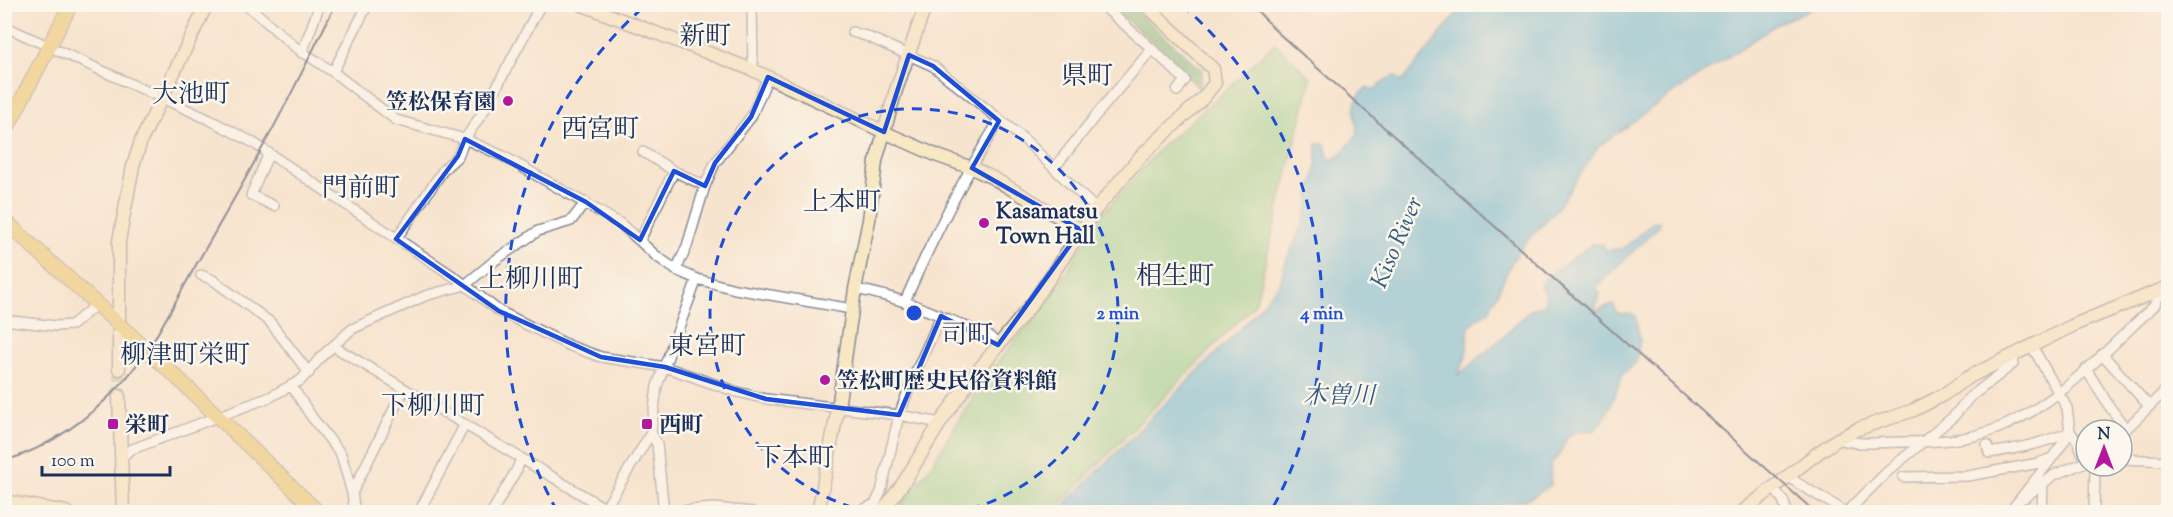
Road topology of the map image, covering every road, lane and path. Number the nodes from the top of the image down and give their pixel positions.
1 (71, 4) edge
2 (207, 4) edge
3 (246, 4) edge
4 (320, 4) edge
5 (368, 4) edge
6 (541, 4) edge
7 (580, 4) edge
8 (752, 4) edge
9 (926, 4) edge
10 (1101, 4) edge
11 (1145, 4) edge
12 (4, 26) edge
13 (852, 32) dead end
14 (49, 46) junction
15 (1152, 49) junction
16 (302, 53) junction
17 (909, 55) junction
18 (753, 70) junction
19 (333, 72) junction
20 (768, 77) junction
21 (1177, 91) dead end
22 (162, 98) junction
23 (999, 121) junction
24 (884, 132) junction
25 (4, 134) edge
26 (465, 139) junction
27 (643, 152) dead end
28 (268, 153) junction
29 (972, 168) junction
30 (1055, 168) junction
31 (674, 171) junction
32 (705, 186) junction
33 (586, 202) junction
34 (274, 206) dead end
35 (1096, 209) junction
36 (4, 220) edge
37 (1081, 230) junction
38 (396, 239) junction
39 (640, 240) junction
40 (676, 270) junction
41 (201, 274) dead end
42 (697, 279) junction
43 (465, 285) junction
44 (2165, 288) edge
45 (855, 289) junction
46 (905, 301) junction
47 (97, 304) junction
48 (852, 309) junction
49 (941, 316) junction
50 (4, 320) edge
51 (119, 324) junction
52 (998, 345) junction
53 (333, 346) junction
54 (2032, 346) junction
55 (2015, 354) junction
56 (2102, 354) junction
57 (665, 367) junction
58 (119, 369) tunnel mouth
59 (2086, 369) junction
60 (309, 373) junction
61 (291, 385) junction
62 (2169, 388) edge
63 (404, 389) junction
64 (2058, 393) junction
65 (119, 396) tunnel mouth
66 (2150, 406) junction
67 (838, 408) junction
68 (899, 415) junction
69 (217, 417) junction
70 (2116, 418) edge
71 (2134, 421) edge
72 (940, 423) junction
73 (465, 424) junction
74 (2070, 432) junction
75 (651, 433) junction
76 (2074, 437) edge
77 (1838, 440) junction
78 (1923, 442) junction
79 (1987, 445) dead end
80 (121, 458) junction
81 (521, 458) junction
82 (2050, 459) junction
83 (2134, 460) edge
84 (2169, 461) edge
85 (2074, 466) edge
86 (1788, 477) junction
87 (1903, 477) dead end
88 (2095, 478) edge
89 (2043, 483) junction
90 (1774, 489) junction
91 (352, 493) junction
92 (4, 501) edge
93 (314, 509) edge
94 (606, 512) edge
95 (2010, 512) edge
96 (66, 513) edge
97 (123, 513) edge
98 (286, 513) edge
99 (354, 513) edge
100 (419, 513) edge
101 (492, 513) edge
102 (664, 513) edge
103 (753, 513) edge
104 (818, 513) edge
105 (858, 513) edge
106 (882, 513) edge
107 (1742, 513) edge
108 (1787, 513) edge
109 (1845, 513) edge
110 (2042, 513) edge
111 (2094, 513) edge

1 - 14 main road
2 - 22 street
3 - 16 street
4 - 16 street
5 - 19 street
6 - 26 street
7 - 18 street
8 - 18 street
9 - 17 street
10 - 15 street
11 - 35 street
12 - 14 street
13 - 17 street
14 - 22 street
14 - 25 main road
15 - 21 street
15 - 30 street
16 - 19 street
17 - 23 street
17 - 24 street
18 - 20 street
19 - 26 street
20 - 24 street
20 - 32 street
22 - 28 street
22 - 51 street
23 - 29 street
23 - 30 street
24 - 29 street
24 - 45 street
26 - 33 street
26 - 38 street
27 - 31 street
28 - 34 street
28 - 38 street
29 - 37 street
29 - 46 street
30 - 35 street
31 - 32 street
31 - 39 street
32 - 40 street
33 - 39 street
33 - 43 street
35 - 37 street
36 - 47 main road
37 - 52 street
38 - 43 street
39 - 40 street
40 - 42 street
41 - 60 street
42 - 48 street
42 - 57 street
43 - 53 street
43 - 57 street
44 - 54 street
44 - 56 street
45 - 46 street
45 - 48 street
46 - 49 street
47 - 50 street
47 - 51 main road
48 - 67 street
49 - 52 street
49 - 68 street
51 - 58 street
51 - 69 main road
52 - 72 street
53 - 60 street
53 - 63 street
54 - 55 street
54 - 64 street
55 - 77 street
55 - 78 street
56 - 59 street
56 - 66 street
57 - 67 street
57 - 75 street
59 - 64 street
59 - 70 street
60 - 61 street
61 - 69 street
61 - 91 street
62 - 66 street
63 - 73 street
63 - 91 street
64 - 74 street
64 - 78 street
65 - 80 street
66 - 71 street
67 - 68 street
67 - 104 street
68 - 72 street
68 - 105 street
69 - 80 street
69 - 93 main road
72 - 106 street
73 - 81 street
73 - 100 street
74 - 76 street
74 - 79 street
74 - 82 street
75 - 94 street
75 - 102 street
77 - 78 street
77 - 86 street
78 - 109 street
80 - 97 street
81 - 94 street
81 - 101 street
82 - 87 street
82 - 95 street
83 - 84 street
85 - 89 street
86 - 90 street
86 - 109 street
88 - 111 street
89 - 95 street
89 - 110 street
90 - 107 street
90 - 108 street
91 - 99 street
92 - 96 street
93 - 98 street
102 - 103 street

